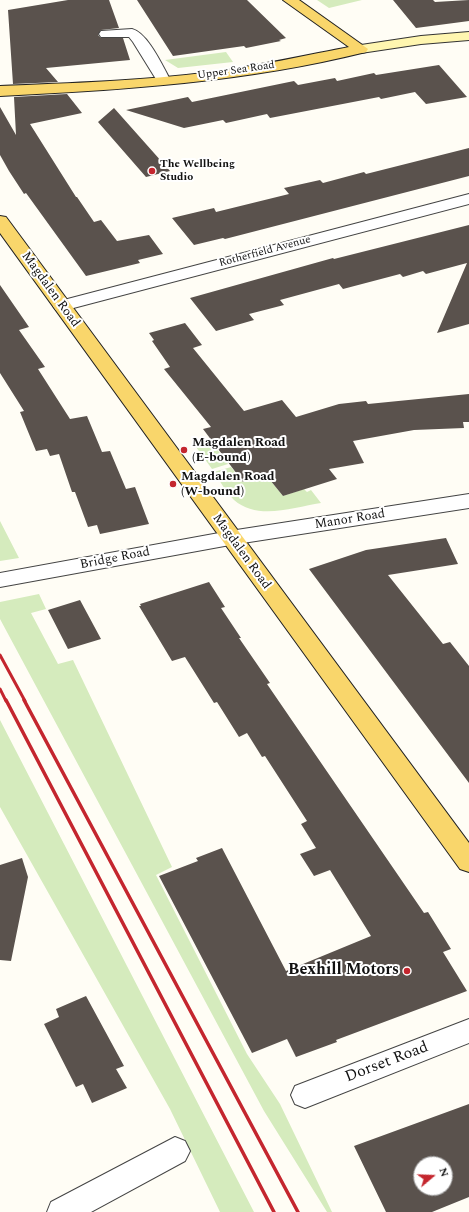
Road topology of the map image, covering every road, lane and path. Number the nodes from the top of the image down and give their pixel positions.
1 (290, 0) edge
2 (106, 34) dead end
3 (469, 36) edge
4 (361, 49) junction
5 (164, 81) junction
6 (0, 91) edge
7 (469, 199) edge
8 (0, 221) edge
9 (62, 306) junction
10 (469, 502) edge
11 (230, 538) junction
12 (0, 580) edge
13 (469, 862) edge
14 (469, 1031) edge
15 (305, 1095) dead end
16 (174, 1151) dead end
17 (62, 1212) edge

1 - 4 main road
2 - 5 street
3 - 4 main road, Upper Sea Road
4 - 5 main road, Upper Sea Road
5 - 6 main road, Upper Sea Road
7 - 9 street, Rotherfield Avenue
8 - 9 main road, Magdalen Road
9 - 11 main road, Magdalen Road
10 - 11 street, Manor Road
11 - 12 street, Bridge Road
11 - 13 main road, Magdalen Road
14 - 15 street, Dorset Road
16 - 17 street

